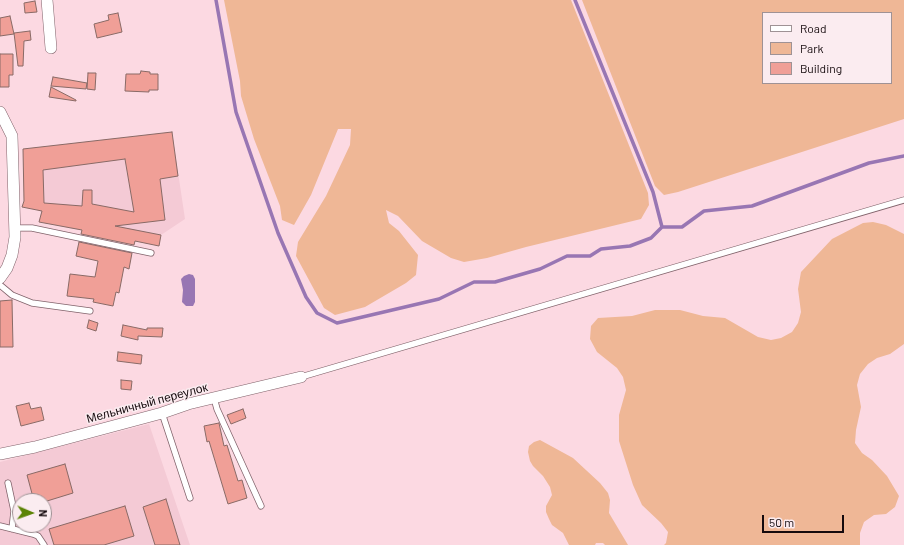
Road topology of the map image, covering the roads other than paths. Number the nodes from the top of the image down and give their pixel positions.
1 (47, 0) edge
2 (51, 48) dead end
3 (0, 112) edge
4 (904, 200) edge
5 (15, 228) junction
6 (151, 253) dead end
7 (0, 278) edge
8 (0, 285) edge
9 (90, 311) dead end
10 (301, 378) joint
11 (214, 398) junction
12 (162, 413) junction
13 (0, 454) edge
14 (8, 482) dead end
15 (190, 498) dead end
16 (12, 501) edge
17 (261, 506) dead end
18 (0, 526) edge
19 (12, 529) edge
20 (29, 533) edge
21 (44, 545) edge

1 - 2 street
3 - 5 street
4 - 10 lane
5 - 6 lane
5 - 7 street
8 - 9 lane
10 - 11 street, Мельничный переулок
11 - 12 street, Мельничный переулок
11 - 17 lane
12 - 13 street, Мельничный переулок
12 - 15 lane
14 - 16 lane
18 - 19 lane
20 - 21 lane

